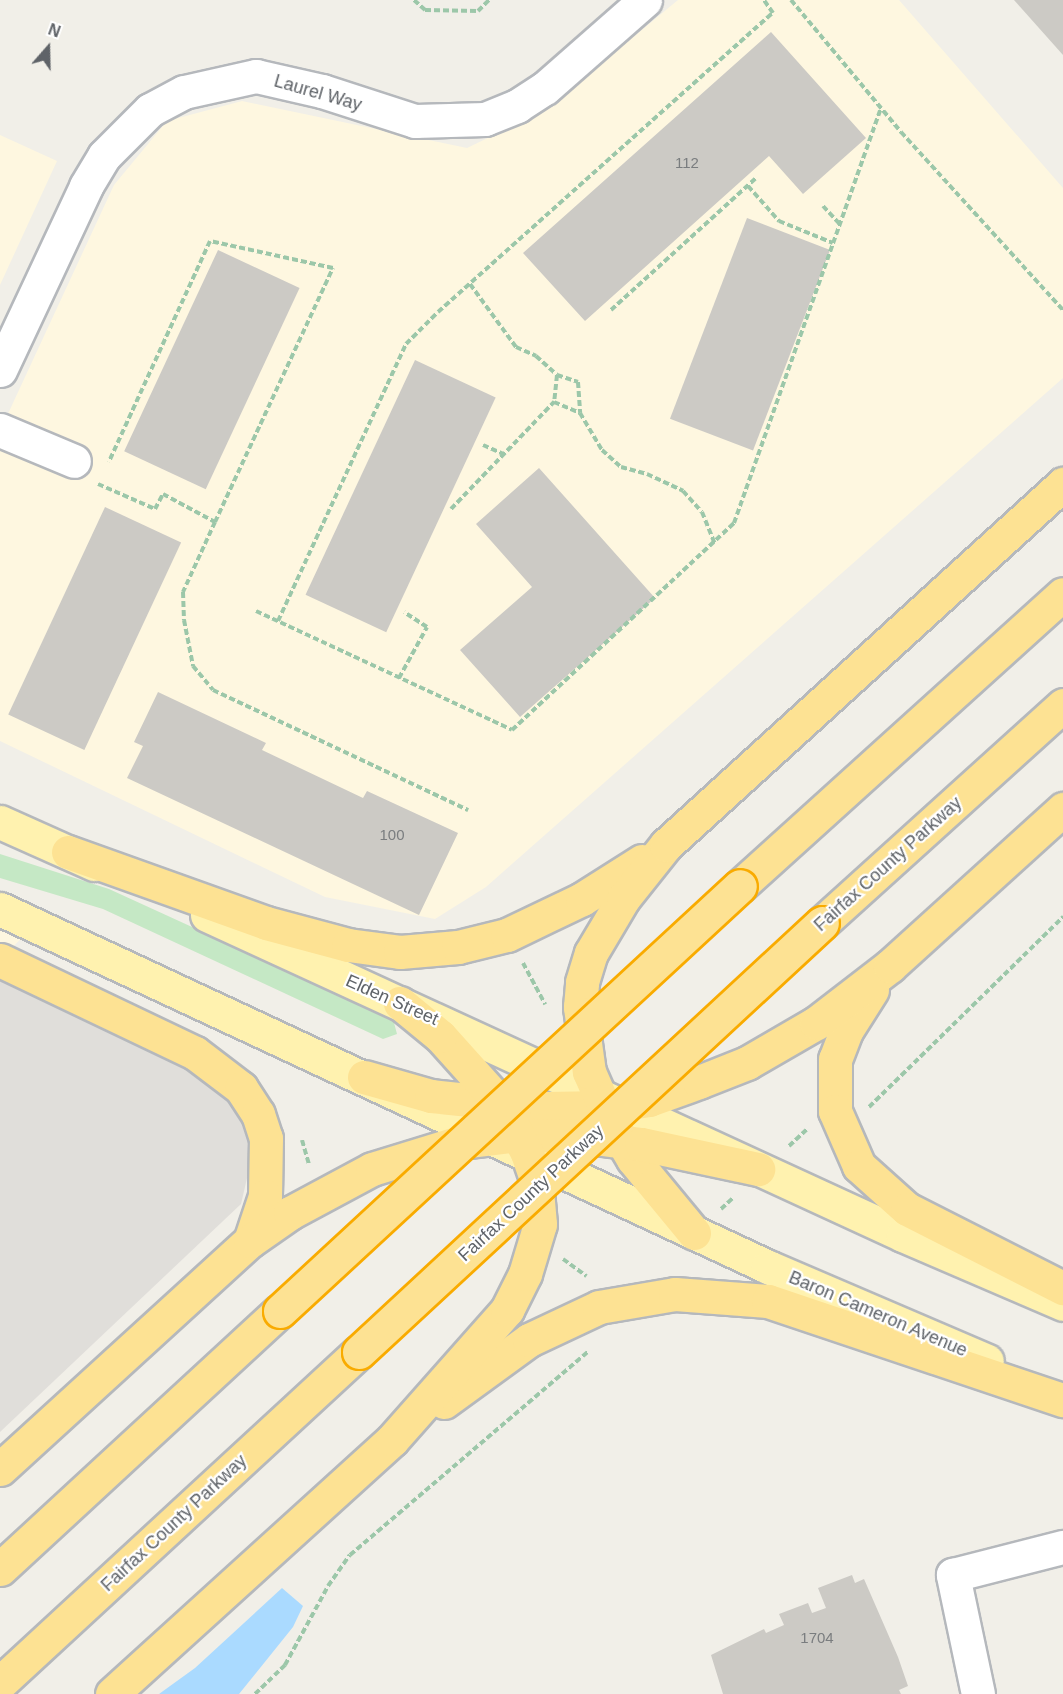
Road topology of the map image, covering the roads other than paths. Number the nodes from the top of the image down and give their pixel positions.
1 (645, 0) edge
2 (0, 370) edge
3 (0, 430) edge
4 (82, 470) road end
5 (1063, 484) edge
6 (1063, 594) edge
7 (1063, 705) edge
8 (1063, 809) edge
9 (0, 822) edge
10 (666, 845) junction
11 (68, 852) junction
12 (0, 909) edge
13 (0, 960) edge
14 (890, 966) junction
15 (400, 1003) junction
16 (364, 1077) junction
17 (608, 1102) junction
18 (502, 1105) junction
19 (622, 1141) junction
20 (513, 1142) junction
21 (770, 1174) junction
22 (694, 1233) junction
23 (250, 1241) junction
24 (1063, 1288) edge
25 (1063, 1304) edge
26 (1063, 1394) edge
27 (1063, 1400) edge
28 (392, 1440) junction
29 (0, 1469) edge
30 (1063, 1547) edge
31 (0, 1569) edge
32 (0, 1683) edge
33 (112, 1694) edge
34 (978, 1694) edge

1 - 2 street, Laurel Way
3 - 4 street
5 - 10 highway
6 - 31 highway, bridge
7 - 32 highway, Fairfax County Parkway, bridge
8 - 14 highway
9 - 11 main road, Elden Street
10 - 11 highway
10 - 17 highway
11 - 15 main road, Elden Street
12 - 16 main road
13 - 23 highway
14 - 17 highway
14 - 24 highway
15 - 17 main road, Elden Street
15 - 18 highway
16 - 18 highway
16 - 20 main road
17 - 18 highway
17 - 19 highway
17 - 21 main road, Elden Street
18 - 20 highway
19 - 20 highway
19 - 21 highway
19 - 22 highway
20 - 22 main road
20 - 23 highway
20 - 28 highway
21 - 25 main road
22 - 26 main road, Baron Cameron Avenue
23 - 29 highway
27 - 28 highway
28 - 33 highway
30 - 34 street

